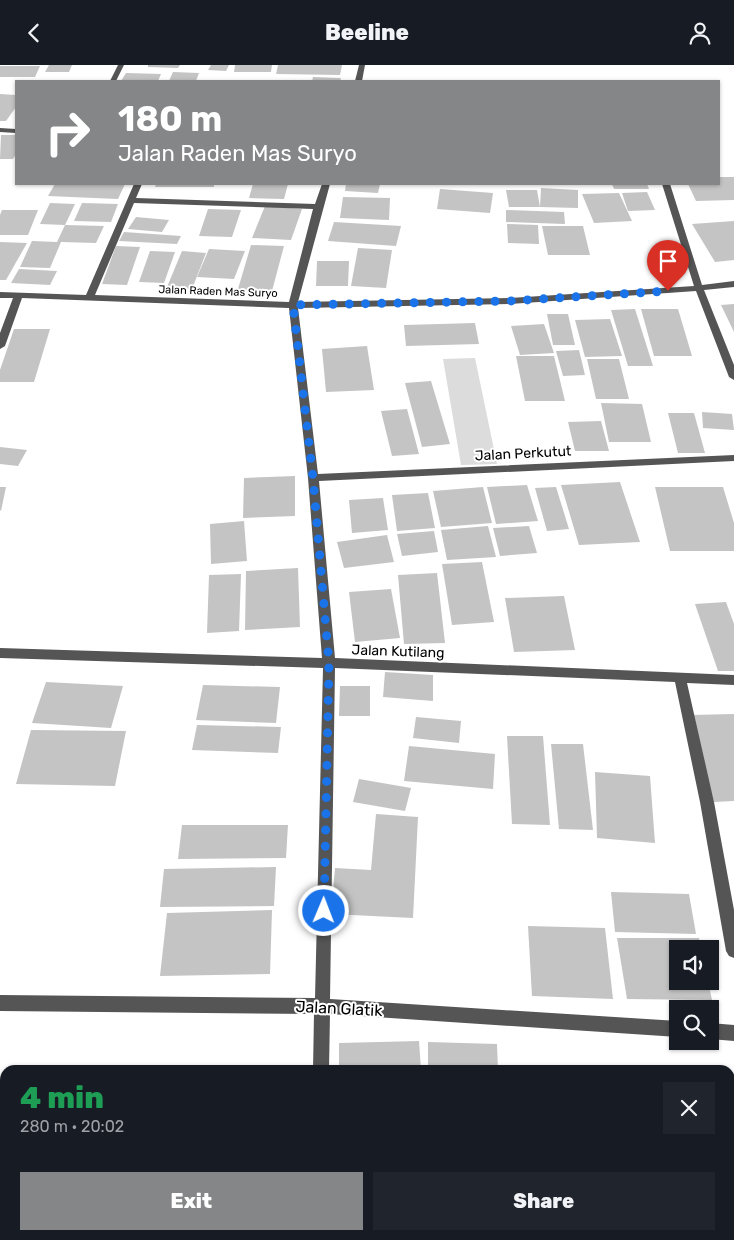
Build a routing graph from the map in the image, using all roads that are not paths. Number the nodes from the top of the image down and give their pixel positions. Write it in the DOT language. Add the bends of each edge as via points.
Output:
graph roads {
  1 [pos="121,65"];
  2 [pos="362,65"];
  3 [pos="114,80"];
  4 [pos="358,80"];
  5 [pos="0,130"];
  6 [pos="15,131"];
  7 [pos="138,185"];
  8 [pos="326,185"];
  9 [pos="666,185"];
  10 [pos="131,200"];
  11 [pos="318,207"];
  12 [pos="734,284"];
  13 [pos="700,288"];
  14 [pos="0,295"];
  15 [pos="18,296"];
  16 [pos="89,298"];
  17 [pos="293,305"];
  18 [pos="0,346"];
  19 [pos="734,377"];
  20 [pos="734,458"];
  21 [pos="313,478"];
  22 [pos="0,653"];
  23 [pos="329,663"];
  24 [pos="680,678"];
  25 [pos="734,680"];
  26 [pos="734,951"];
  27 [pos="0,1003"];
  28 [pos="322,1006"];
  29 [pos="669,1028"];
  30 [pos="719,1032"];
  31 [pos="734,1033"];
  32 [pos="321,1065"];
  1 -- 3 [label="street"];
  2 -- 4 [label="street"];
  5 -- 6 [label="street"];
  7 -- 10 [label="street"];
  8 -- 11 [label="street"];
  9 -- 13 [label="street"];
  10 -- 11 [label="street"];
  10 -- 16 [label="street"];
  11 -- 17 [label="street"];
  12 -- 13 [label="street, Jalan Raden Mas Suryo"];
  13 -- 17 [label="street, Jalan Raden Mas Suryo" via="510,301"];
  13 -- 19 [label="street"];
  14 -- 15 [label="street, Jalan Raden Mas Suryo"];
  15 -- 16 [label="street, Jalan Raden Mas Suryo"];
  15 -- 18 [label="street"];
  16 -- 17 [label="street, Jalan Raden Mas Suryo"];
  17 -- 21 [label="street"];
  20 -- 21 [label="street, Jalan Perkutut"];
  21 -- 23 [label="street"];
  22 -- 23 [label="street, Jalan Kutilang"];
  23 -- 24 [label="street, Jalan Kutilang"];
  23 -- 28 [label="street"];
  24 -- 25 [label="street, Jalan Kutilang"];
  24 -- 26 [label="street"];
  27 -- 28 [label="street, Jalan Glatik"];
  28 -- 29 [label="street, Jalan Glatik"];
  28 -- 32 [label="street"];
  30 -- 31 [label="street"];
}
